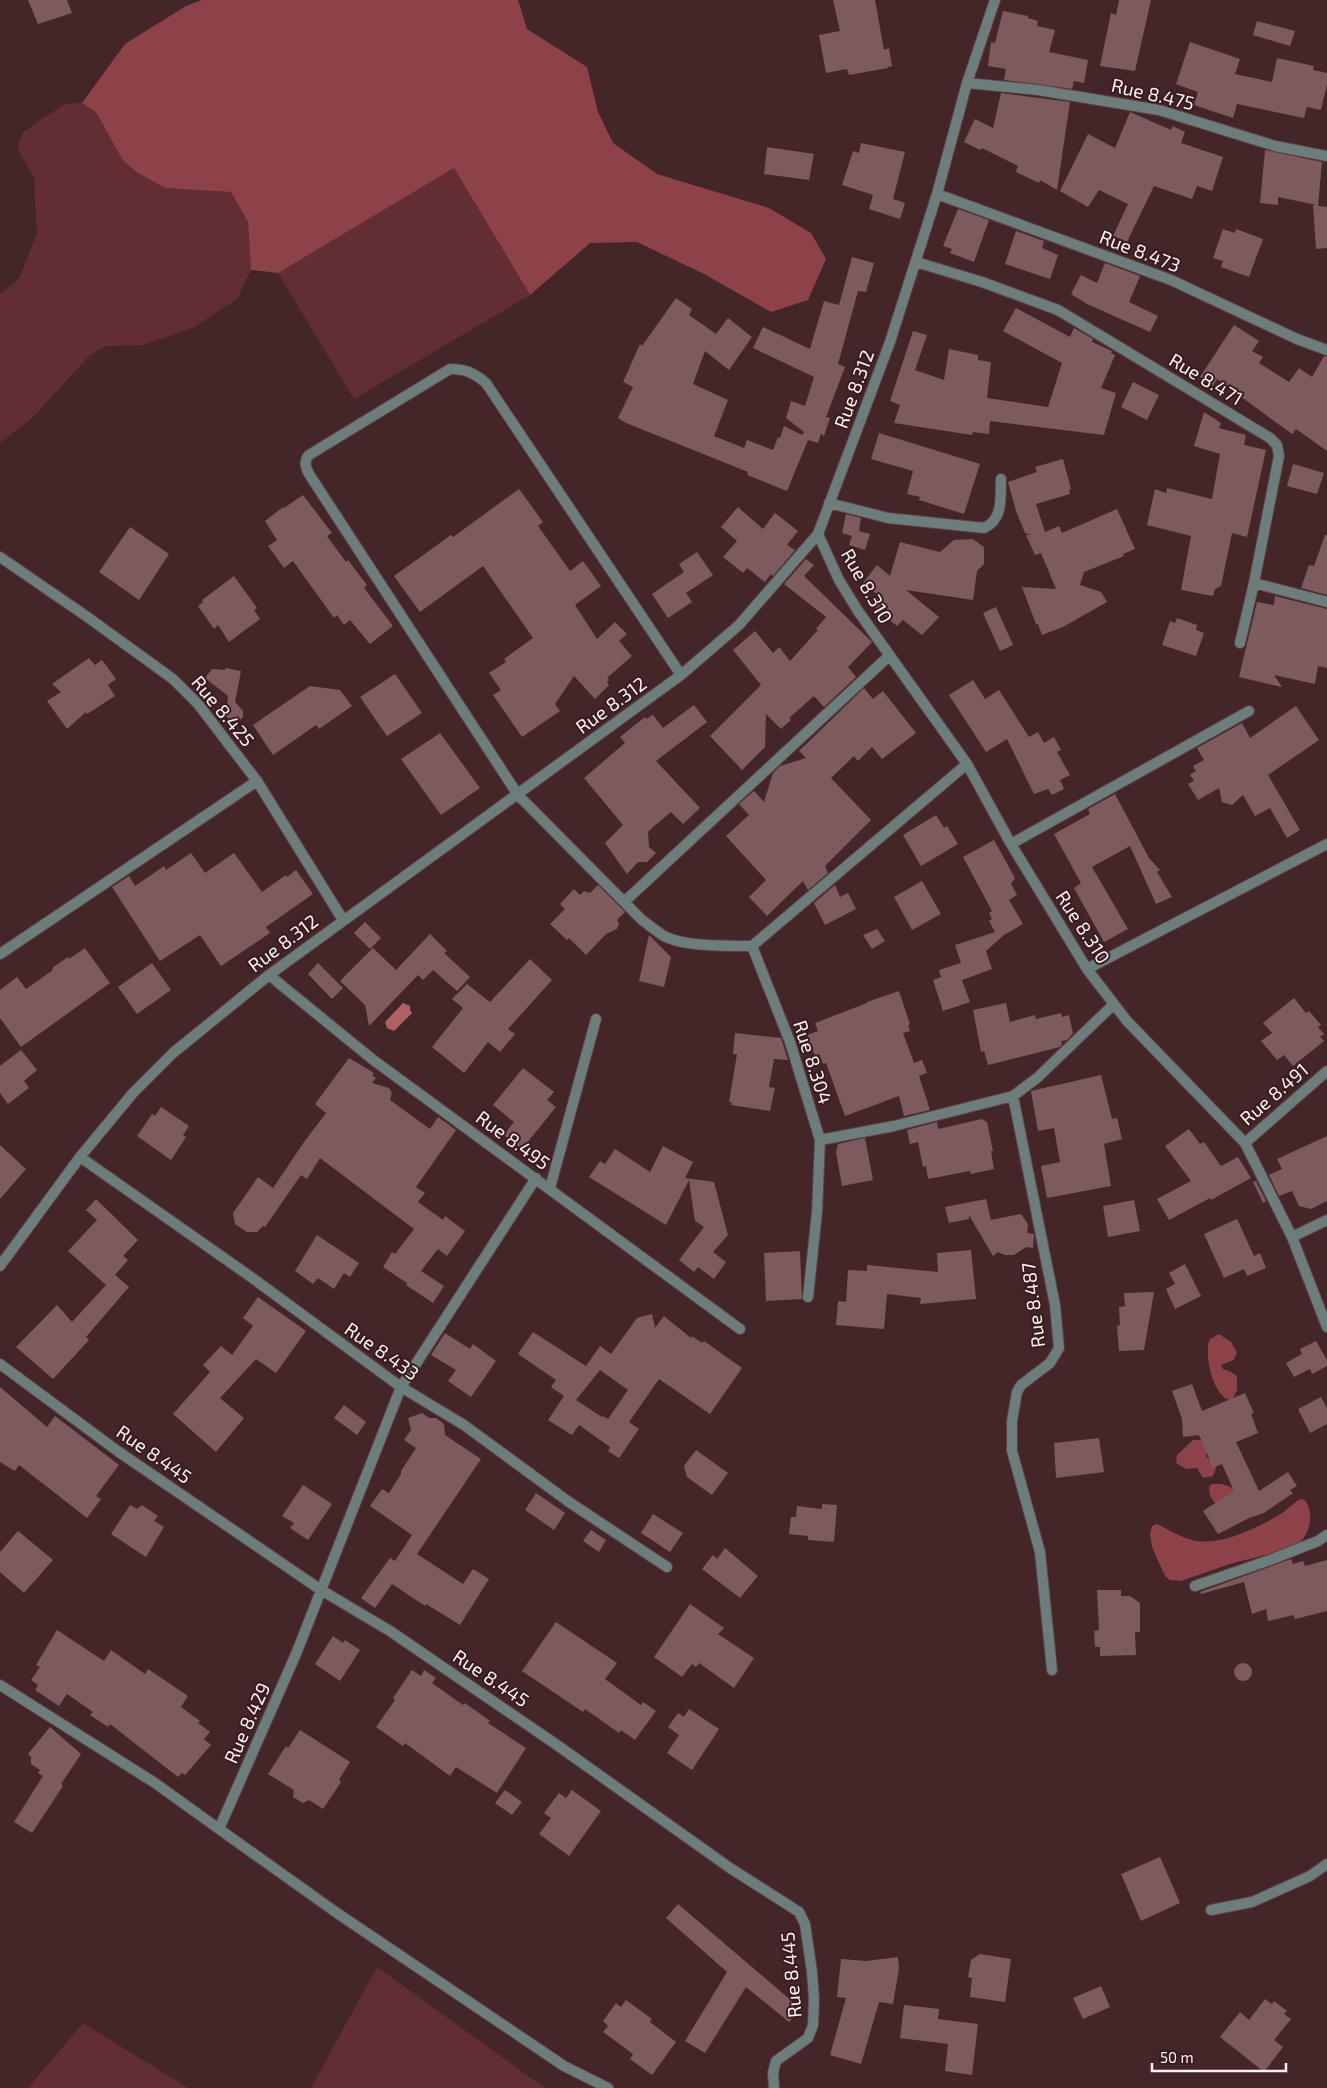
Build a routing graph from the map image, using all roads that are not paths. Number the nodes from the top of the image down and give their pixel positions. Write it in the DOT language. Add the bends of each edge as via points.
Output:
graph roads {
  1 [pos="995,0"];
  2 [pos="967,83"];
  3 [pos="1327,156"];
  4 [pos="937,194"];
  5 [pos="916,262"];
  6 [pos="1327,350"];
  7 [pos="1001,479"];
  8 [pos="829,503"];
  9 [pos="818,534"];
  10 [pos="0,557"];
  11 [pos="1254,583"];
  12 [pos="1327,602"];
  13 [pos="1240,643"];
  14 [pos="889,656"];
  15 [pos="681,675"];
  16 [pos="1249,712"];
  17 [pos="967,764"];
  18 [pos="257,781"];
  19 [pos="518,795"];
  20 [pos="1011,844"];
  21 [pos="1327,844"];
  22 [pos="624,902"];
  23 [pos="343,920"];
  24 [pos="752,946"];
  25 [pos="0,954"];
  26 [pos="1088,969"];
  27 [pos="269,975"];
  28 [pos="1114,1004"];
  29 [pos="596,1019"];
  30 [pos="1327,1071"];
  31 [pos="1014,1096"];
  32 [pos="820,1140"];
  33 [pos="1245,1143"];
  34 [pos="80,1156"];
  35 [pos="536,1178"];
  36 [pos="550,1188"];
  37 [pos="1327,1220"];
  38 [pos="1292,1237"];
  39 [pos="0,1266"];
  40 [pos="808,1297"];
  41 [pos="1327,1327"];
  42 [pos="740,1329"];
  43 [pos="0,1364"];
  44 [pos="401,1387"];
  45 [pos="1327,1535"];
  46 [pos="667,1567"];
  47 [pos="1195,1586"];
  48 [pos="322,1590"];
  49 [pos="1052,1670"];
  50 [pos="0,1685"];
  51 [pos="219,1829"];
  52 [pos="1327,1864"];
  53 [pos="1211,1910"];
  54 [pos="608,2088"];
  55 [pos="774,2088"];
  1 -- 2 [label="street, Rue 8.312"];
  2 -- 3 [label="street, Rue 8.475" via="1038,90 1151,108 1275,146"];
  2 -- 4 [label="street, Rue 8.312"];
  4 -- 5 [label="street, Rue 8.312"];
  4 -- 6 [label="street, Rue 8.473" via="1171,280"];
  5 -- 8 [label="street, Rue 8.312" via="890,342"];
  5 -- 11 [label="street, Rue 8.471" via="1058,310 1270,438 1277,445 1279,456"];
  7 -- 8 [label="street" via="999,514 984,528 888,518"];
  8 -- 9 [label="street, Rue 8.312"];
  9 -- 14 [label="street, Rue 8.310" via="839,580"];
  9 -- 15 [label="street, Rue 8.312" via="739,625"];
  10 -- 18 [label="street, Rue 8.425" via="173,679 198,704"];
  11 -- 12 [label="street"];
  11 -- 13 [label="street, Rue 8.471"];
  14 -- 17 [label="street, Rue 8.310"];
  14 -- 22 [label="street"];
  15 -- 19 [label="street, Rue 8.312"];
  15 -- 19 [label="street" via="486,383 474,373 450,369 310,455 305,468"];
  16 -- 20 [label="street"];
  17 -- 20 [label="street, Rue 8.310"];
  17 -- 24 [label="street"];
  18 -- 23 [label="street, Rue 8.425"];
  18 -- 25 [label="street"];
  19 -- 22 [label="street"];
  19 -- 23 [label="street, Rue 8.312"];
  20 -- 26 [label="street, Rue 8.310"];
  21 -- 26 [label="street"];
  22 -- 24 [label="street" via="665,936 700,944"];
  23 -- 27 [label="street, Rue 8.312"];
  24 -- 32 [label="street, Rue 8.304" via="790,1042"];
  26 -- 28 [label="street, Rue 8.310"];
  27 -- 34 [label="street, Rue 8.312" via="173,1052"];
  27 -- 35 [label="street, Rue 8.495" via="372,1059"];
  28 -- 31 [label="street"];
  28 -- 33 [label="street, Rue 8.310"];
  29 -- 36 [label="street"];
  30 -- 33 [label="street, Rue 8.491"];
  31 -- 32 [label="street" via="894,1126"];
  31 -- 49 [label="street, Rue 8.487" via="1055,1305 1059,1348 1050,1363 1021,1385 1012,1421 1012,1451 1040,1552"];
  32 -- 40 [label="street, Rue 8.304"];
  33 -- 38 [label="street, Rue 8.310"];
  34 -- 39 [label="street, Rue 8.312"];
  34 -- 44 [label="street, Rue 8.433"];
  35 -- 36 [label="street, Rue 8.495"];
  35 -- 44 [label="street, Rue 8.429"];
  36 -- 42 [label="street, Rue 8.495"];
  37 -- 38 [label="street"];
  38 -- 41 [label="street, Rue 8.310"];
  43 -- 48 [label="street, Rue 8.445" via="119,1452"];
  44 -- 46 [label="street, Rue 8.433" via="464,1425 569,1502"];
  44 -- 48 [label="street, Rue 8.429"];
  45 -- 47 [label="street" via="1270,1560"];
  48 -- 51 [label="street, Rue 8.429"];
  48 -- 55 [label="street, Rue 8.445" via="406,1642 730,1868 799,1912 805,1924 812,1972 813,2025 808,2038 776,2061"];
  50 -- 51 [label="street" via="155,1783"];
  51 -- 54 [label="street" via="564,2066"];
  52 -- 53 [label="street" via="1310,1876 1252,1902"];
}
